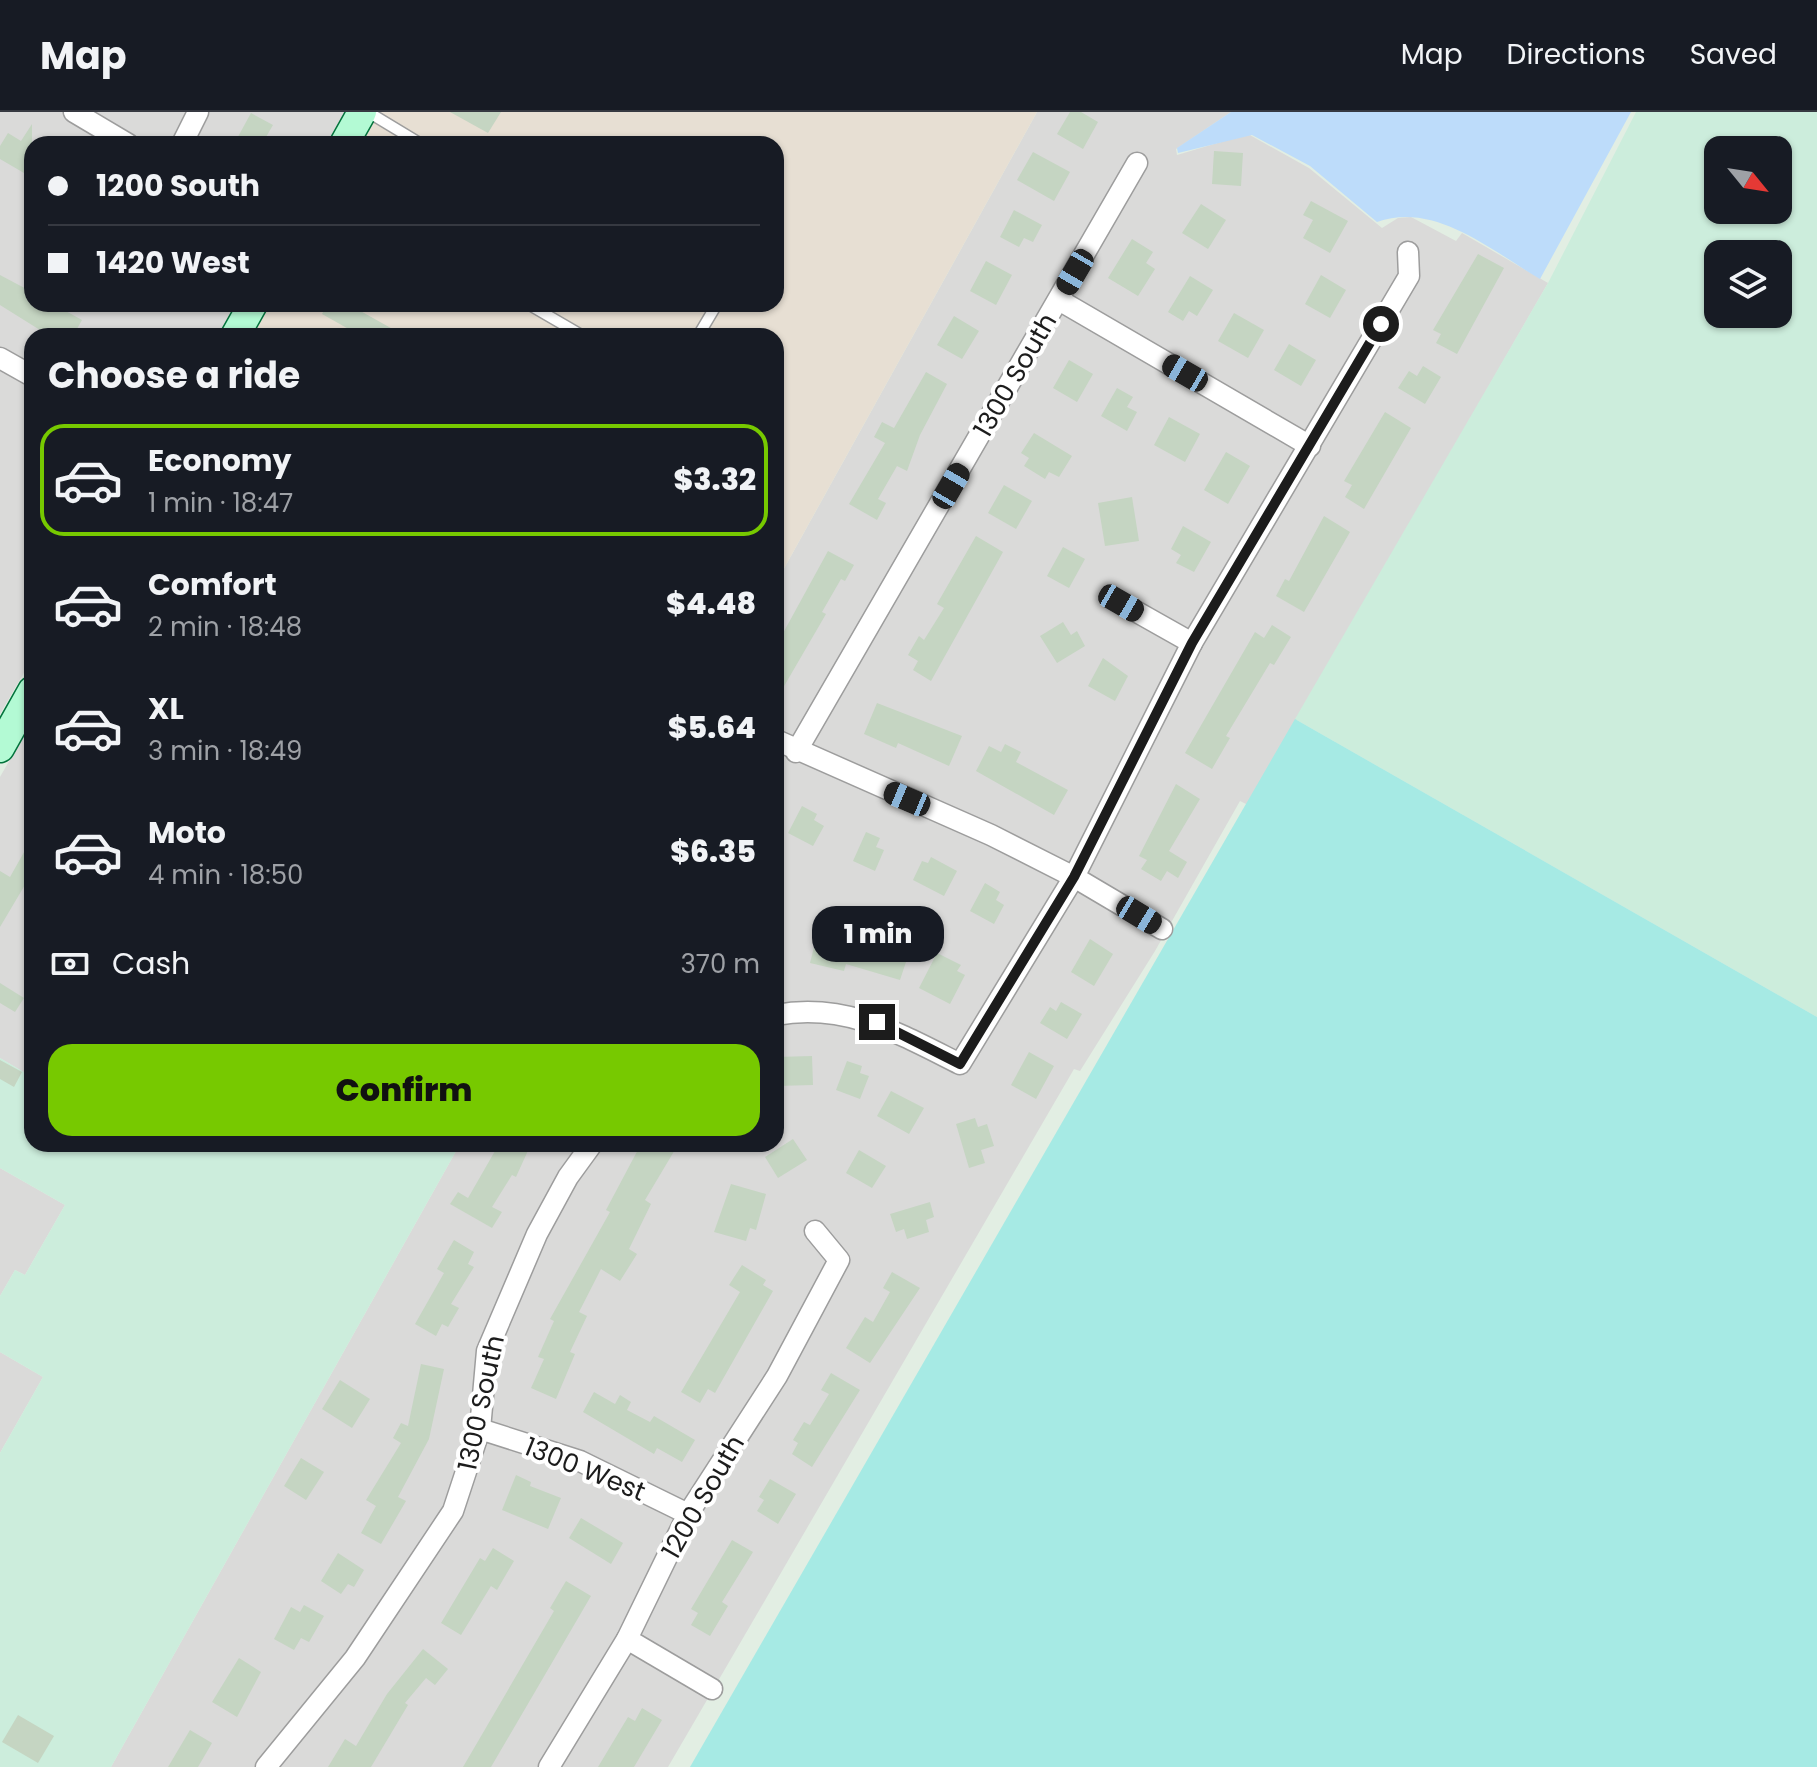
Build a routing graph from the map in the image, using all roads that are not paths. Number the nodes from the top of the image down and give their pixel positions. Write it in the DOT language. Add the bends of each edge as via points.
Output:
graph roads {
  1 [pos="74,112"];
  2 [pos="198,112"];
  3 [pos="365,112"];
  4 [pos="114,136"];
  5 [pos="186,136"];
  6 [pos="349,136"];
  7 [pos="407,136"];
  8 [pos="1137,163"];
  9 [pos="1408,252"];
  10 [pos="1059,300"];
  11 [pos="542,312"];
  12 [pos="569,328"];
  13 [pos="0,358"];
  14 [pos="24,372"];
  15 [pos="1310,446"];
  16 [pos="1121,603"];
  17 [pos="1192,643"];
  18 [pos="24,705"];
  19 [pos="784,745"];
  20 [pos="0,747"];
  21 [pos="796,752"];
  22 [pos="1074,877"];
  23 [pos="1162,929"];
  24 [pos="784,1014"];
  25 [pos="586,1152"];
  26 [pos="815,1231"];
  27 [pos="480,1429"];
  28 [pos="688,1514"];
  29 [pos="627,1639"];
  30 [pos="712,1689"];
  31 [pos="266,1767"];
  32 [pos="549,1767"];
  1 -- 4 [label="street"];
  2 -- 5 [label="street"];
  3 -- 6 [label="street"];
  3 -- 7 [label="lane"];
  8 -- 10 [label="street, 1300 South"];
  9 -- 15 [label="street" via="1409,276"];
  10 -- 15 [label="street"];
  10 -- 21 [label="street, 1300 South"];
  11 -- 12 [label="lane"];
  13 -- 14 [label="street"];
  15 -- 17 [label="street"];
  16 -- 17 [label="street"];
  17 -- 22 [label="street"];
  18 -- 20 [label="street"];
  19 -- 21 [label="street"];
  21 -- 22 [label="street" via="991,835"];
  22 -- 23 [label="street"];
  22 -- 24 [label="street" via="960,1064 877,1022"];
  25 -- 27 [label="street, 1300 South" via="537,1234 487,1351"];
  26 -- 28 [label="street, 1200 South" via="839,1260 777,1376"];
  27 -- 28 [label="street, 1300 West" via="580,1461"];
  27 -- 31 [label="street, 1300 South" via="453,1511 355,1658"];
  28 -- 29 [label="street, 1200 South"];
  29 -- 30 [label="street"];
  29 -- 32 [label="street, 1200 South"];
}
